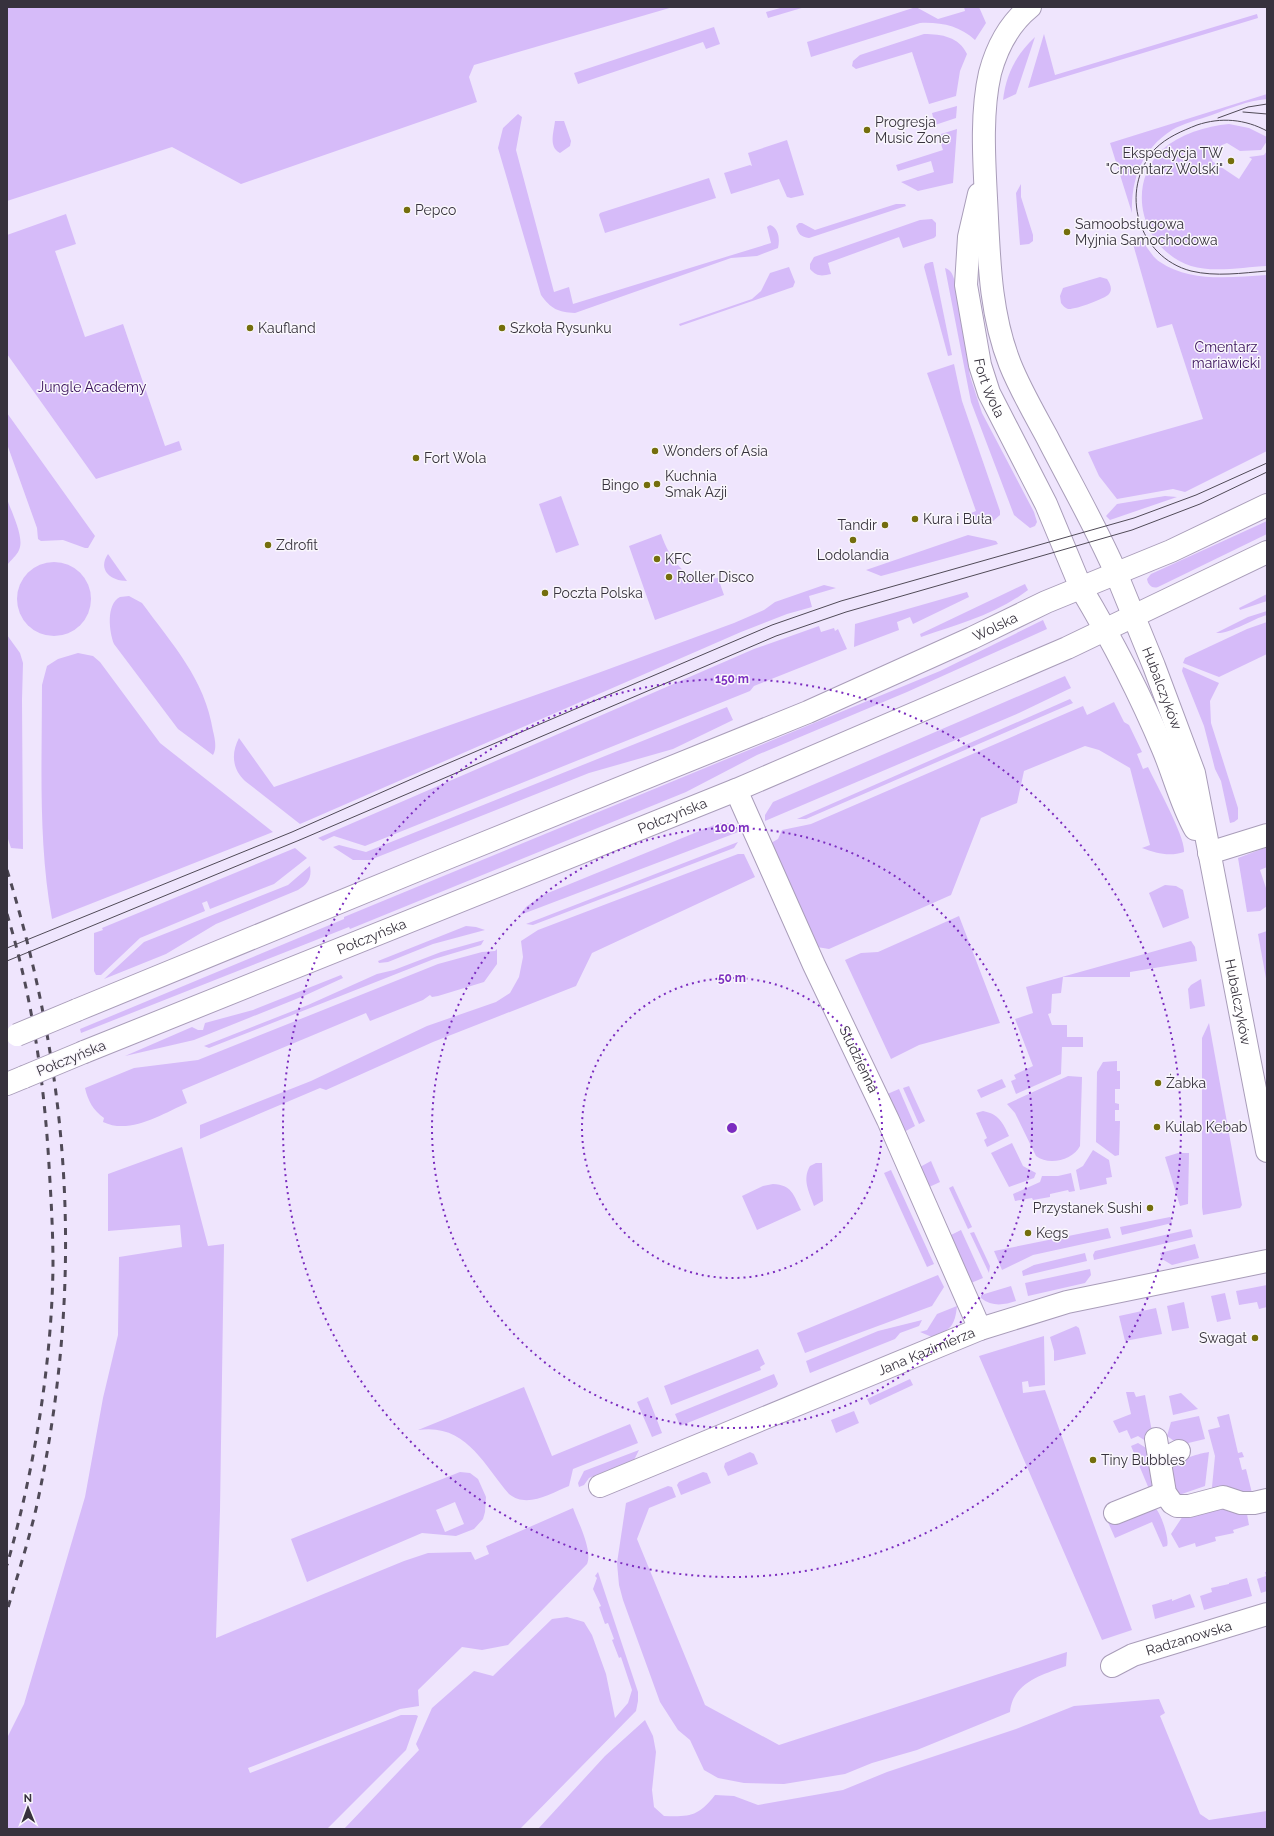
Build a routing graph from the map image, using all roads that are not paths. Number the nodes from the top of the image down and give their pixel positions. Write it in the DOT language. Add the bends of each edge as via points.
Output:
graph roads {
  1 [pos="1030,7"];
  2 [pos="985,172"];
  3 [pos="1267,505"];
  4 [pos="1267,552"];
  5 [pos="1116,573"];
  6 [pos="1081,588"];
  7 [pos="1134,616"];
  8 [pos="1106,630"];
  9 [pos="736,790"];
  10 [pos="1267,835"];
  11 [pos="1209,853"];
  12 [pos="12,1037"];
  13 [pos="15,1080"];
  14 [pos="1267,1151"];
  15 [pos="1267,1261"];
  16 [pos="980,1329"];
  17 [pos="1156,1439"];
  18 [pos="1179,1451"];
  19 [pos="1160,1461"];
  20 [pos="600,1486"];
  21 [pos="1165,1493"];
  22 [pos="1267,1500"];
  23 [pos="1115,1513"];
  24 [pos="1267,1614"];
  25 [pos="1112,1666"];
  1 -- 2 [label="street, Fort Wola" via="1018,16 1005,34 993,63 987,91"];
  2 -- 5 [label="street, Fort Wola" via="991,280 1003,343 1024,394"];
  2 -- 6 [label="street, Fort Wola" via="971,226 966,267 967,295 977,354 989,393 1042,496"];
  3 -- 5 [label="street, Wolska" via="1171,551"];
  4 -- 7 [label="street"];
  5 -- 6 [label="street, Wolska"];
  5 -- 7 [label="street, Hubalczyków"];
  6 -- 8 [label="street, Hubalczyków"];
  6 -- 12 [label="street, Wolska, bridge" via="808,712"];
  7 -- 8 [label="street"];
  7 -- 11 [label="street, Hubalczyków" via="1194,773"];
  8 -- 9 [label="street"];
  8 -- 11 [label="street, Hubalczyków" via="1163,749 1192,824"];
  9 -- 13 [label="street, Połczyńska, bridge"];
  9 -- 16 [label="street, Studzienna" via="814,965 883,1107"];
  10 -- 11 [label="street"];
  11 -- 14 [label="street, Hubalczyków"];
  15 -- 16 [label="street, Jana Kazimierza" via="1067,1302"];
  16 -- 20 [label="street, Jana Kazimierza"];
  17 -- 19 [label="street"];
  18 -- 19 [label="street"];
  19 -- 21 [label="street"];
  21 -- 22 [label="street" via="1172,1503 1183,1506 1222,1497 1241,1503"];
  21 -- 23 [label="street"];
  24 -- 25 [label="street, Radzanowska" via="1133,1655"];
}
